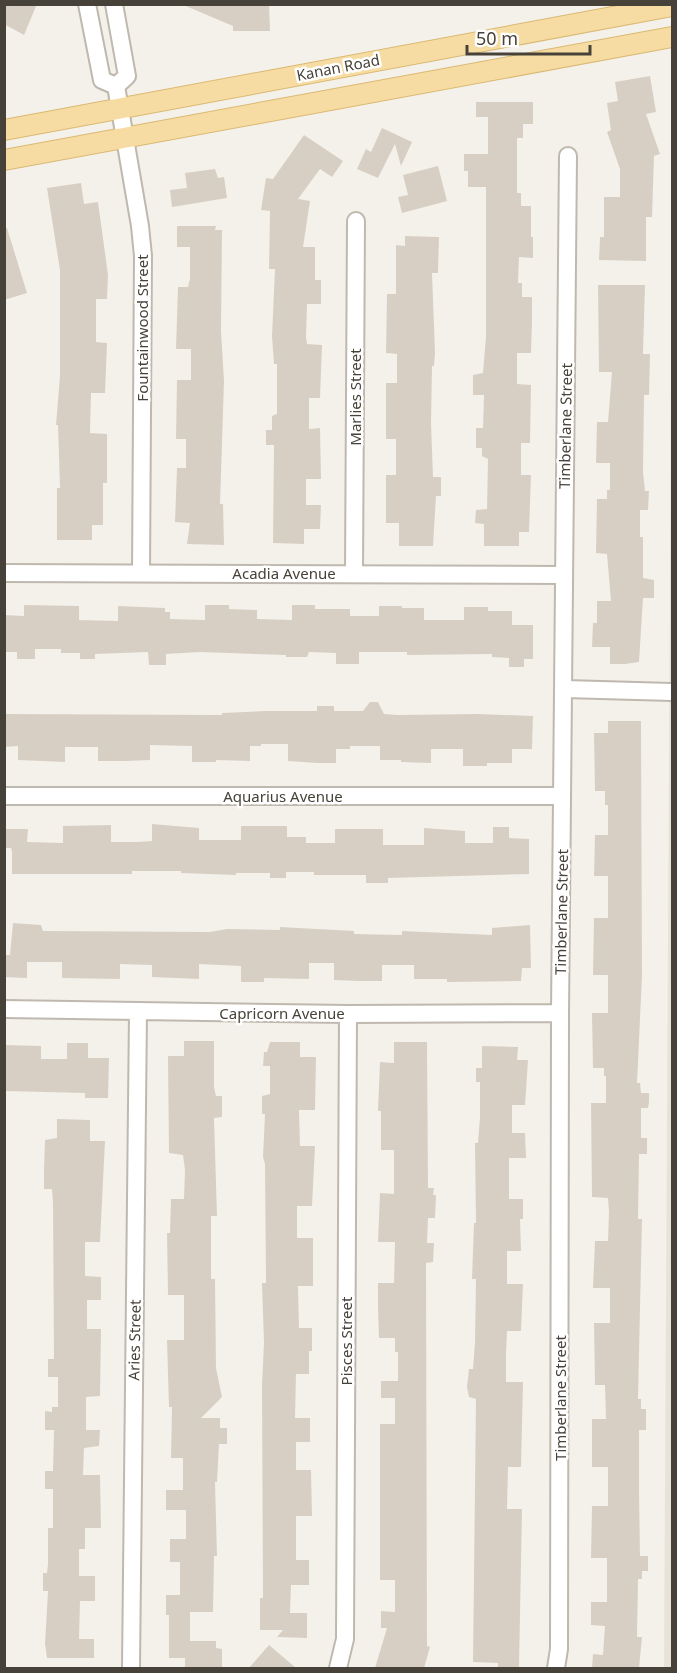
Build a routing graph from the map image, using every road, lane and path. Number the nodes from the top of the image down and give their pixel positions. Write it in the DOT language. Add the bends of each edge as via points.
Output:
graph roads {
  1 [pos="87,4"];
  2 [pos="114,4"];
  3 [pos="672,6"];
  4 [pos="672,37"];
  5 [pos="116,86"];
  6 [pos="120,108"];
  7 [pos="4,130"];
  8 [pos="125,137"];
  9 [pos="568,156"];
  10 [pos="4,160"];
  11 [pos="356,221"];
  12 [pos="4,573"];
  13 [pos="141,573"];
  14 [pos="354,573"];
  15 [pos="564,574"];
  16 [pos="565,689"];
  17 [pos="672,692"];
  18 [pos="4,796"];
  19 [pos="562,796"];
  20 [pos="4,1009"];
  21 [pos="138,1012"];
  22 [pos="560,1013"];
  23 [pos="348,1014"];
  24 [pos="131,1668"];
  25 [pos="338,1668"];
  26 [pos="556,1668"];
  1 -- 5 [label="street, Fountainwood Street" via="102,80"];
  2 -- 5 [label="street, Fountainwood Street" via="127,76"];
  3 -- 6 [label="main road, Kanan Road"];
  4 -- 8 [label="main road, Kanan Road"];
  5 -- 6 [label="street, Fountainwood Street"];
  6 -- 7 [label="main road, Kanan Road"];
  6 -- 8 [label="street, Fountainwood Street"];
  8 -- 10 [label="main road, Kanan Road"];
  8 -- 13 [label="street, Fountainwood Street" via="143,256"];
  9 -- 15 [label="street, Timberlane Street"];
  11 -- 14 [label="street, Marlies Street"];
  12 -- 13 [label="street, Acadia Avenue"];
  13 -- 14 [label="street, Acadia Avenue"];
  14 -- 15 [label="street, Acadia Avenue"];
  15 -- 16 [label="street, Timberlane Street"];
  16 -- 17 [label="street"];
  16 -- 19 [label="street, Timberlane Street"];
  18 -- 19 [label="street, Aquarius Avenue"];
  19 -- 22 [label="street, Timberlane Street"];
  20 -- 21 [label="street, Capricorn Avenue"];
  21 -- 23 [label="street, Capricorn Avenue"];
  21 -- 24 [label="street, Aries Street"];
  22 -- 23 [label="street, Capricorn Avenue"];
  22 -- 26 [label="street, Timberlane Street" via="561,1437"];
  23 -- 25 [label="street, Pisces Street" via="345,1639"];
}
